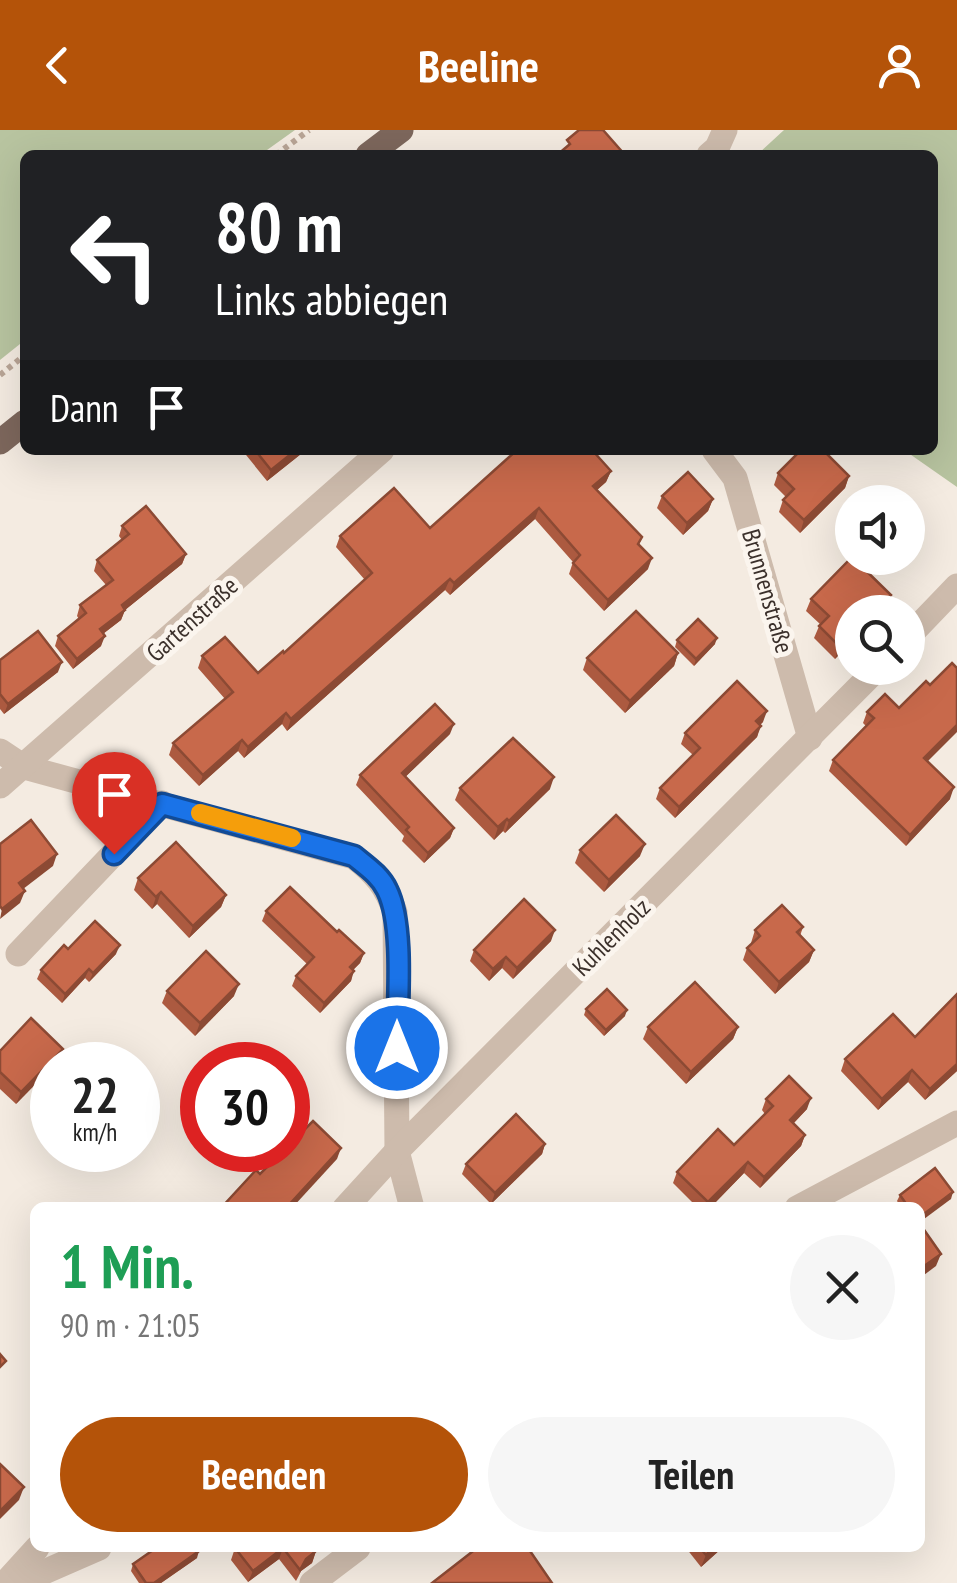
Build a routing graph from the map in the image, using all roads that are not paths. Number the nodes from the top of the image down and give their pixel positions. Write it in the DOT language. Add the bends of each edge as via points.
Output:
graph roads {
  1 [pos="401,130"];
  2 [pos="375,150"];
  3 [pos="20,426"];
  4 [pos="0,442"];
  5 [pos="376,455"];
  6 [pos="718,455"];
  7 [pos="957,586"];
  8 [pos="925,619"];
  9 [pos="861,685"];
  10 [pos="810,738"];
  11 [pos="0,751"];
  12 [pos="24,766"];
  13 [pos="0,786"];
  14 [pos="162,804"];
  15 [pos="18,954"];
  16 [pos="957,1123"];
  17 [pos="397,1151"];
  18 [pos="350,1202"];
  19 [pos="410,1202"];
  20 [pos="808,1202"];
  21 [pos="33,1552"];
  22 [pos="90,1552"];
  23 [pos="353,1552"];
  24 [pos="4,1583"];
  25 [pos="19,1583"];
  26 [pos="312,1583"];
  1 -- 2 [label="main road"];
  3 -- 4 [label="main road"];
  5 -- 12 [label="street, Gartenstraße"];
  6 -- 10 [label="street, Brunnenstraße" via="735,478"];
  7 -- 8 [label="street"];
  9 -- 10 [label="street, Kuhlenholz"];
  10 -- 17 [label="street, Kuhlenholz"];
  11 -- 12 [label="street"];
  12 -- 13 [label="street, Gartenstraße"];
  12 -- 14 [label="street"];
  14 -- 15 [label="street"];
  14 -- 17 [label="street" via="354,856 386,888 397,945"];
  16 -- 20 [label="street"];
  17 -- 18 [label="street, Kuhlenholz"];
  17 -- 19 [label="street"];
  21 -- 24 [label="street"];
  22 -- 25 [label="street"];
  23 -- 26 [label="street"];
}
